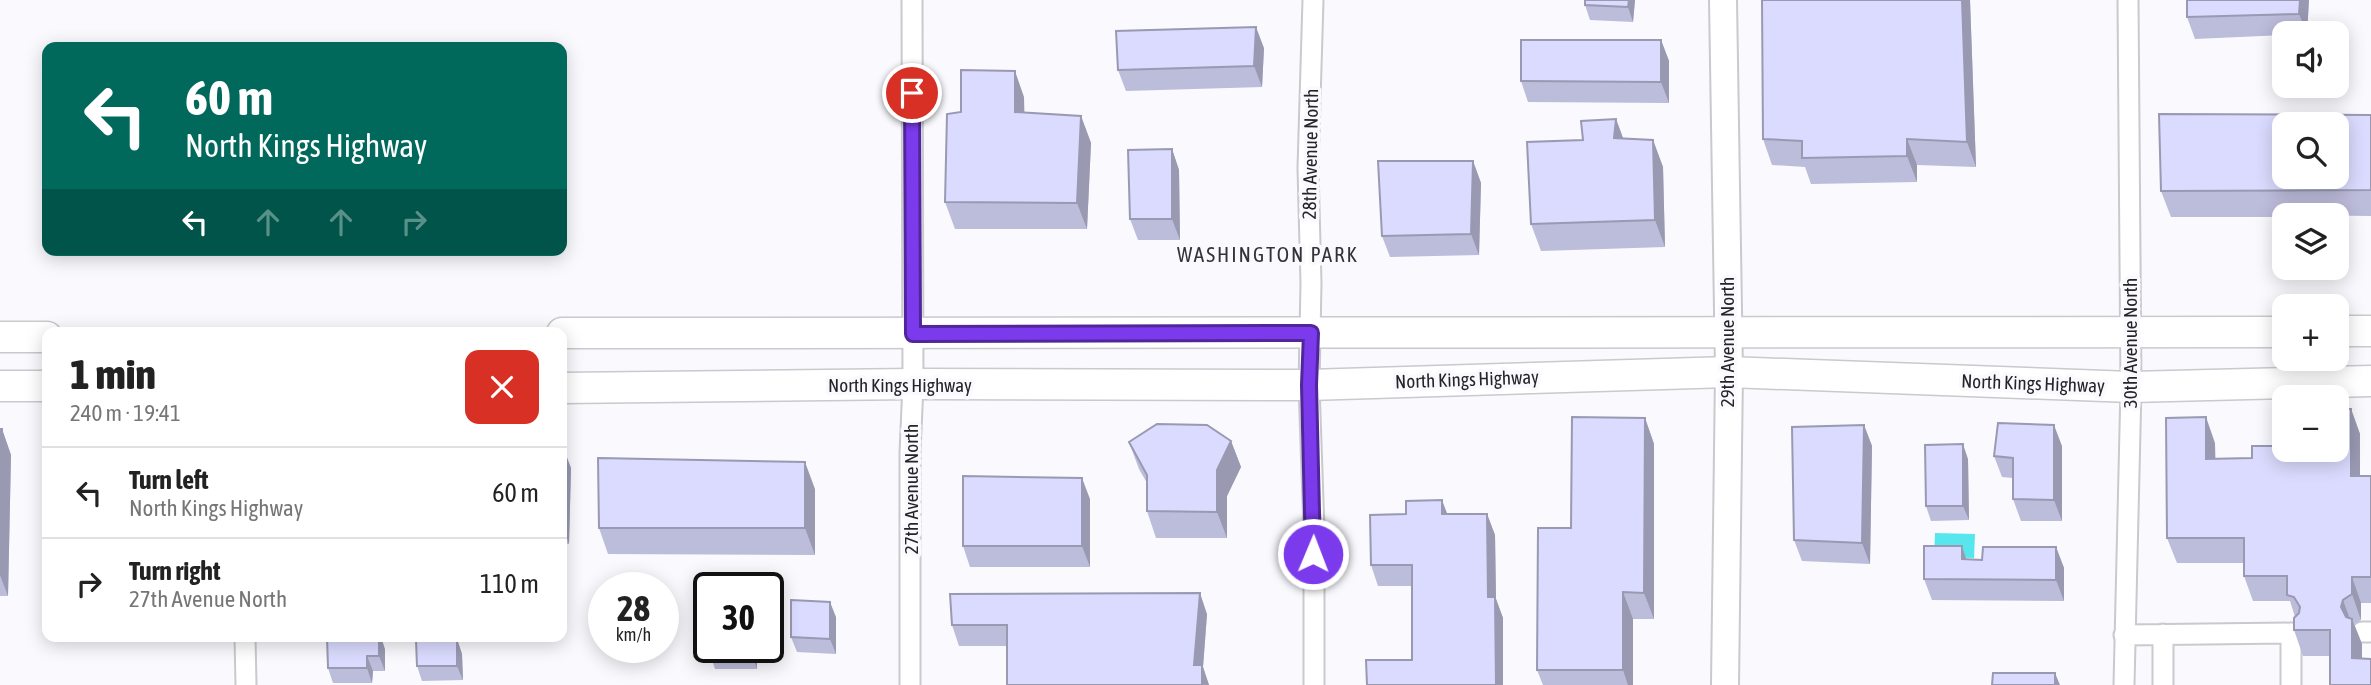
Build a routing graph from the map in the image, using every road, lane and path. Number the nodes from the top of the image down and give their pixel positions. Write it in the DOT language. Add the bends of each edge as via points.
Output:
graph roads {
  1 [pos="912,0"];
  2 [pos="1313,0"];
  3 [pos="1723,0"];
  4 [pos="2128,0"];
  5 [pos="2349,331"];
  6 [pos="2371,331"];
  7 [pos="2131,332"];
  8 [pos="2272,332"];
  9 [pos="567,333"];
  10 [pos="1311,333"];
  11 [pos="1728,333"];
  12 [pos="913,334"];
  13 [pos="0,337"];
  14 [pos="42,337"];
  15 [pos="1729,372"];
  16 [pos="2371,381"];
  17 [pos="913,384"];
  18 [pos="1309,385"];
  19 [pos="0,386"];
  20 [pos="42,386"];
  21 [pos="2131,387"];
  22 [pos="567,388"];
  23 [pos="2163,634"];
  24 [pos="2124,635"];
  25 [pos="246,642"];
  26 [pos="246,685"];
  27 [pos="910,685"];
  28 [pos="1314,685"];
  29 [pos="1725,685"];
  30 [pos="2124,685"];
  31 [pos="2163,685"];
  32 [pos="2291,685"];
  1 -- 12 [label="street, 27th Avenue North"];
  2 -- 10 [label="street, 28th Avenue North" via="1307,168"];
  3 -- 11 [label="main road, 29th Avenue North"];
  4 -- 7 [label="street, 30th Avenue North"];
  5 -- 6 [label="main road"];
  7 -- 8 [label="main road"];
  7 -- 11 [label="main road"];
  7 -- 21 [label="street, 30th Avenue North"];
  9 -- 12 [label="main road"];
  10 -- 11 [label="main road"];
  10 -- 12 [label="main road"];
  10 -- 18 [label="street, 28th Avenue North"];
  11 -- 15 [label="main road, 29th Avenue North"];
  12 -- 17 [label="street, 27th Avenue North"];
  13 -- 14 [label="main road"];
  15 -- 18 [label="main road, North Kings Highway"];
  15 -- 21 [label="main road, North Kings Highway"];
  15 -- 29 [label="main road, 29th Avenue North"];
  16 -- 21 [label="main road, North Kings Highway"];
  17 -- 18 [label="main road, North Kings Highway"];
  17 -- 22 [label="main road, North Kings Highway"];
  17 -- 27 [label="street, 27th Avenue North"];
  18 -- 28 [label="street, 28th Avenue North"];
  19 -- 20 [label="main road"];
  21 -- 24 [label="street, 30th Avenue North"];
  23 -- 24 [label="street"];
  23 -- 31 [label="street"];
  23 -- 32 [label="street" via="2294,633"];
  24 -- 30 [label="street, 30th Avenue North"];
  25 -- 26 [label="street"];
}
